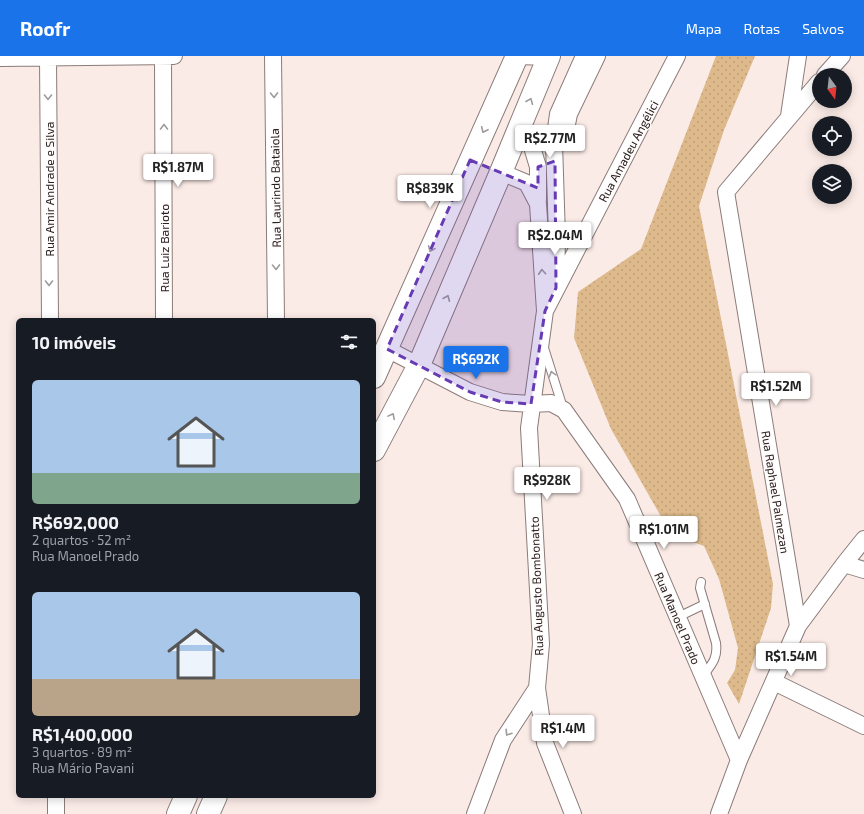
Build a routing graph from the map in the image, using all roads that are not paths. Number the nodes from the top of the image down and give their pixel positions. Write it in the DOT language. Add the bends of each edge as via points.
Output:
graph roads {
  1 [pos="163,56"];
  2 [pos="174,56"];
  3 [pos="273,56"];
  4 [pos="518,56"];
  5 [pos="548,56"];
  6 [pos="584,56"];
  7 [pos="597,56"];
  8 [pos="678,56"];
  9 [pos="798,56"];
  10 [pos="842,56"];
  11 [pos="0,58"];
  12 [pos="48,58"];
  13 [pos="831,68"];
  14 [pos="812,90"];
  15 [pos="789,116"];
  16 [pos="522,122"];
  17 [pos="470,160"];
  18 [pos="557,162"];
  19 [pos="538,167"];
  20 [pos="501,172"];
  21 [pos="538,204"];
  22 [pos="556,288"];
  23 [pos="545,311"];
  24 [pos="50,318"];
  25 [pos="164,318"];
  26 [pos="276,318"];
  27 [pos="541,338"];
  28 [pos="387,349"];
  29 [pos="419,365"];
  30 [pos="376,373"];
  31 [pos="531,404"];
  32 [pos="564,410"];
  33 [pos="376,446"];
  34 [pos="864,539"];
  35 [pos="844,564"];
  36 [pos="864,570"];
  37 [pos="701,582"];
  38 [pos="704,604"];
  39 [pos="678,617"];
  40 [pos="798,626"];
  41 [pos="703,676"];
  42 [pos="774,682"];
  43 [pos="537,688"];
  44 [pos="864,726"];
  45 [pos="739,760"];
  46 [pos="56,798"];
  47 [pos="174,798"];
  48 [pos="185,798"];
  49 [pos="215,798"];
  50 [pos="56,814"];
  51 [pos="177,814"];
  52 [pos="208,814"];
  53 [pos="475,814"];
  54 [pos="573,814"];
  55 [pos="718,814"];
  1 -- 2 [label="street"];
  1 -- 12 [label="street"];
  25 -- 1 [label="street, Rua Luiz Barioto, one-way"];
  3 -- 26 [label="street, Rua Laurindo Bataiola, one-way"];
  4 -- 5 [label="street"];
  4 -- 17 [label="street, one-way"];
  16 -- 5 [label="street, one-way"];
  6 -- 18 [label="street" via="558,114 554,143"];
  7 -- 18 [label="street" via="569,114"];
  8 -- 22 [label="street, Rua Amadeu Angélici"];
  9 -- 15 [label="street"];
  10 -- 13 [label="street"];
  11 -- 12 [label="street"];
  12 -- 24 [label="street, Rua Amir Andrade e Silva, one-way"];
  14 -- 15 [label="street"];
  15 -- 40 [label="street, Rua Raphael Palmezan" via="726,192"];
  16 -- 19 [label="street"];
  16 -- 20 [label="street"];
  17 -- 20 [label="street"];
  17 -- 28 [label="street, one-way"];
  18 -- 19 [label="street"];
  18 -- 22 [label="street"];
  19 -- 21 [label="street"];
  20 -- 21 [label="street, Rua Augusto Bombonatto" via="528,184"];
  29 -- 20 [label="street, one-way"];
  23 -- 21 [label="street, Rua Augusto Bombonatto, one-way"];
  22 -- 23 [label="street, Rua Amadeu Angélici"];
  23 -- 27 [label="street, Rua Augusto Bombonatto"];
  27 -- 31 [label="street, Rua Augusto Bombonatto"];
  32 -- 27 [label="lane, one-way"];
  28 -- 29 [label="street"];
  28 -- 30 [label="street"];
  29 -- 31 [label="street" via="470,392 502,402"];
  33 -- 29 [label="street, one-way"];
  31 -- 32 [label="street" via="551,403"];
  31 -- 43 [label="street, Rua Augusto Bombonatto" via="529,428 541,644"];
  32 -- 39 [label="street, Rua Manoel Prado" via="627,499"];
  34 -- 35 [label="street"];
  35 -- 36 [label="street"];
  35 -- 40 [label="street"];
  37 -- 38 [label="lane"];
  38 -- 39 [label="lane"];
  38 -- 41 [label="lane" via="717,652"];
  39 -- 41 [label="street, Rua Manoel Prado"];
  40 -- 42 [label="street"];
  41 -- 45 [label="street, Rua Manoel Prado"];
  42 -- 44 [label="street"];
  42 -- 45 [label="street"];
  43 -- 53 [label="street, Rua Augusto Bombonatto, one-way" via="503,740"];
  43 -- 54 [label="street" via="546,743"];
  45 -- 55 [label="street"];
  46 -- 50 [label="street"];
  47 -- 51 [label="street"];
  48 -- 51 [label="street"];
  49 -- 52 [label="street"];
}
